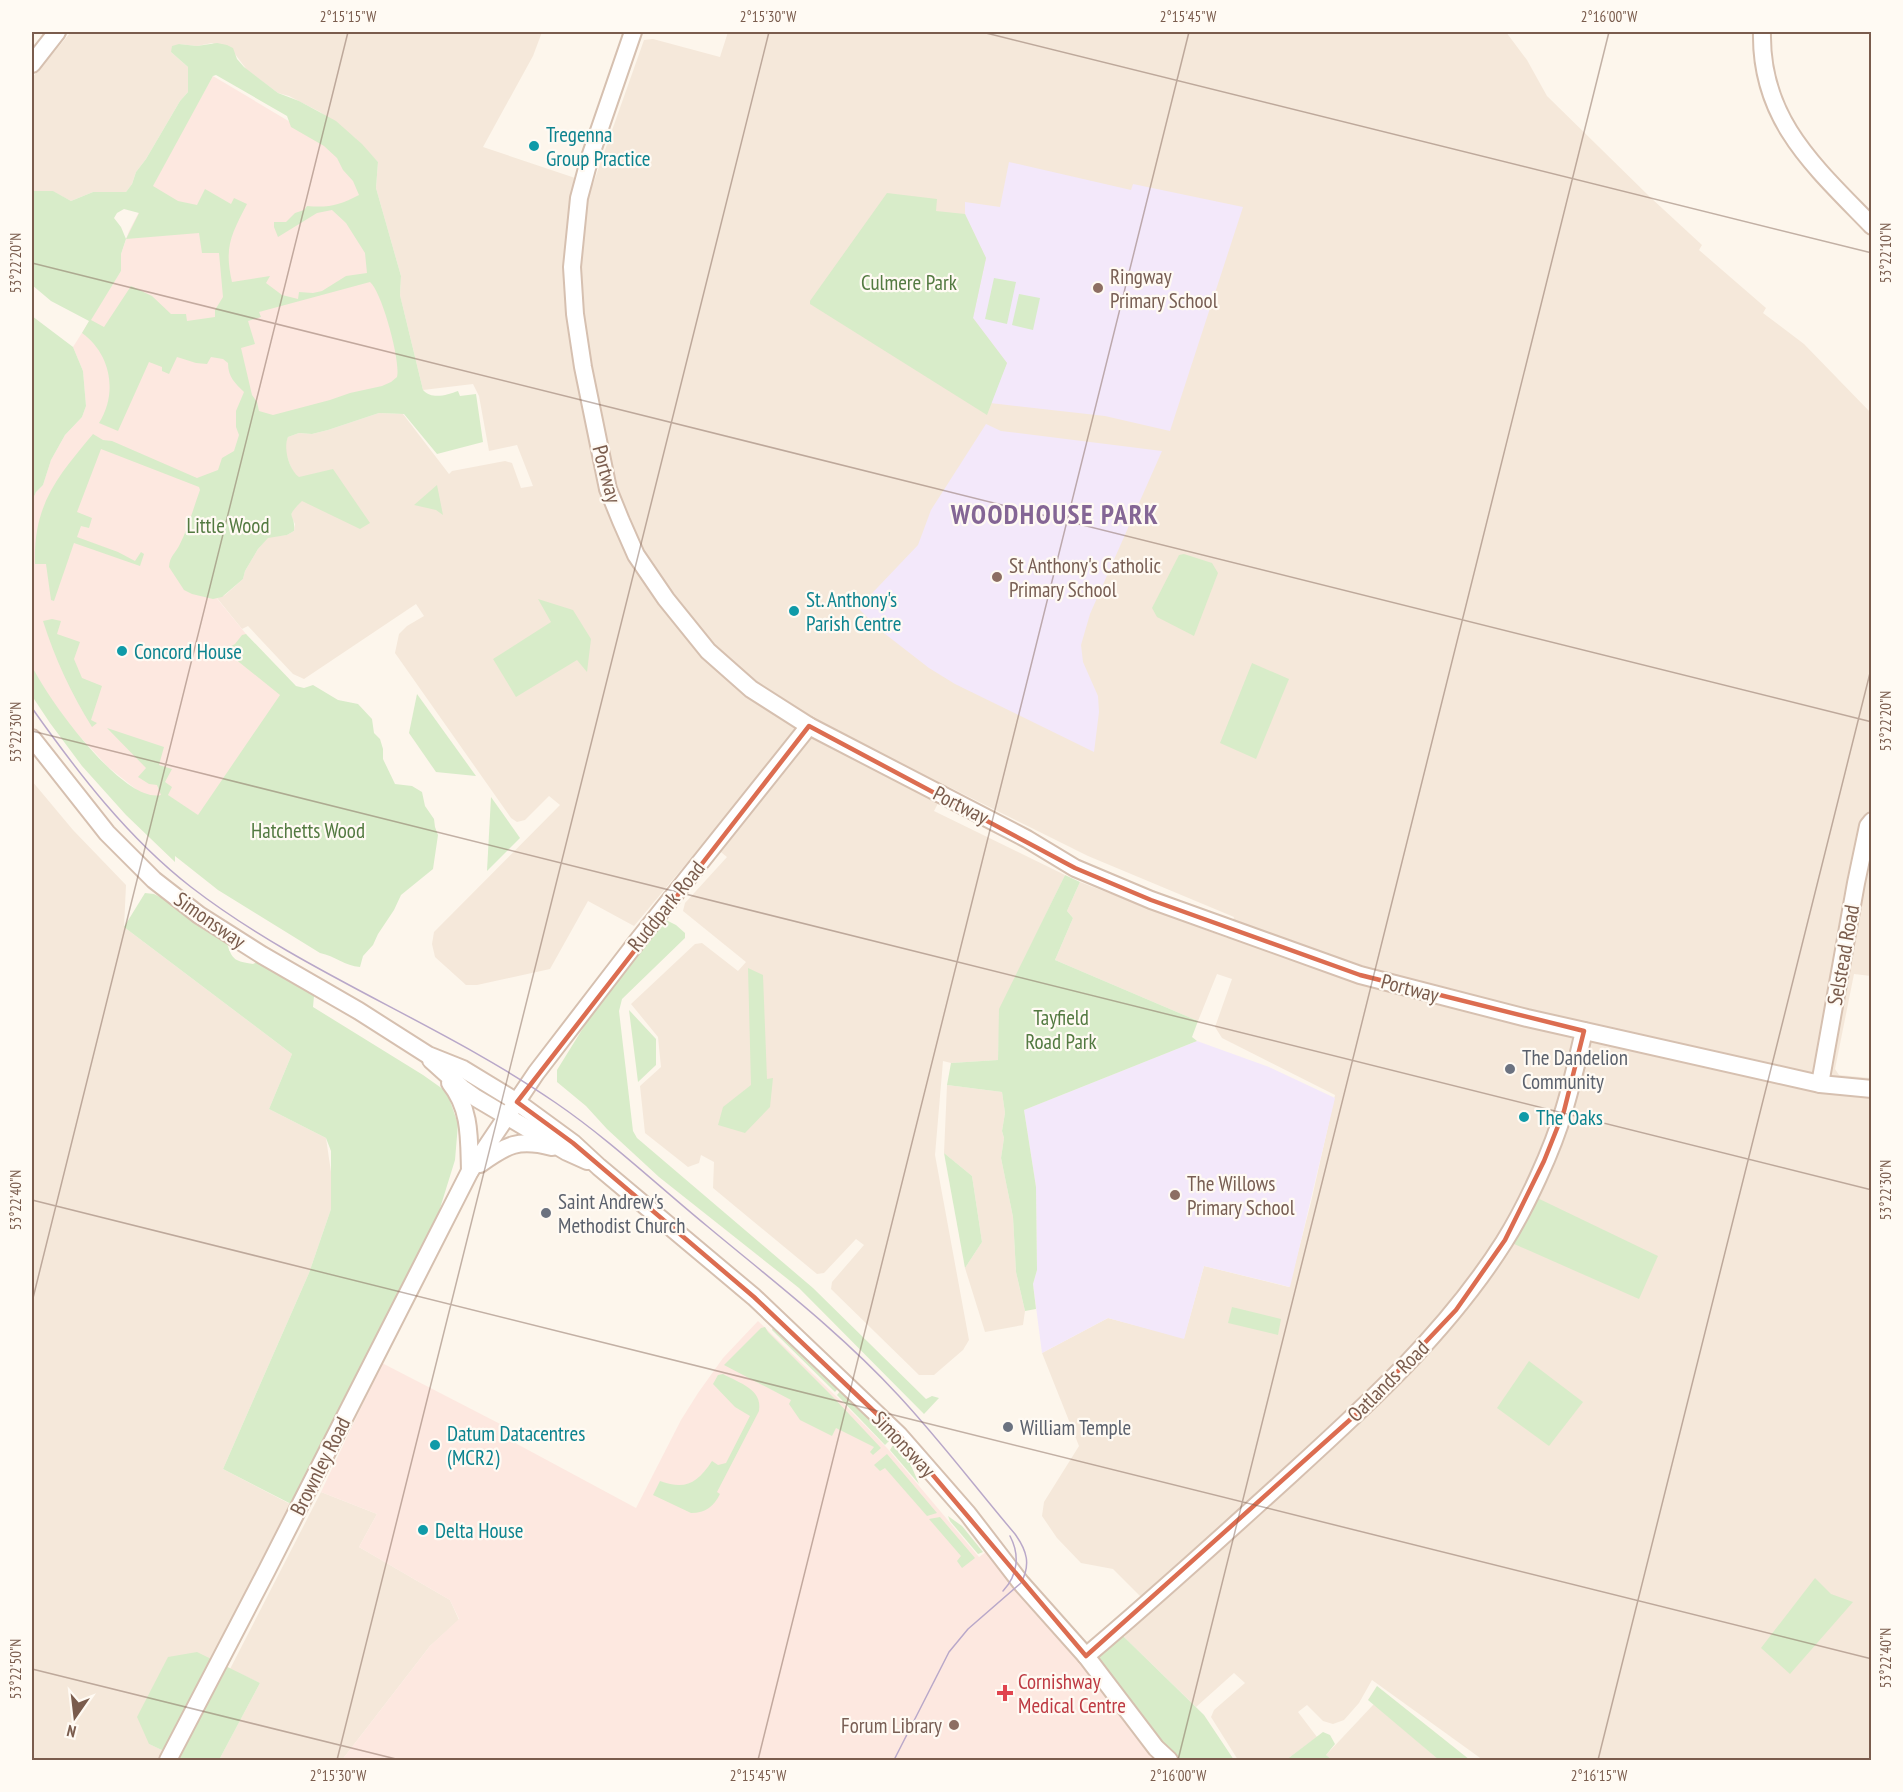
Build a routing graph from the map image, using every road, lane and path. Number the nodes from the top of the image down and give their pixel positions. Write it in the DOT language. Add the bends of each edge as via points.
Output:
graph roads {
  1 [pos="57,32"];
  2 [pos="633,32"];
  3 [pos="1761,32"];
  4 [pos="32,64"];
  5 [pos="1872,226"];
  6 [pos="809,726"];
  7 [pos="32,738"];
  8 [pos="1870,824"];
  9 [pos="1584,1031"];
  10 [pos="436,1061"];
  11 [pos="1820,1084"];
  12 [pos="1872,1089"];
  13 [pos="522,1095"];
  14 [pos="507,1116"];
  15 [pos="567,1152"];
  16 [pos="599,1167"];
  17 [pos="470,1171"];
  18 [pos="1086,1656"];
  19 [pos="168,1761"];
  20 [pos="1169,1761"];
  1 -- 4 [label="street"];
  2 -- 6 [label="street, Portway" via="583,181 572,267 582,360 608,489 636,555 708,651 750,689"];
  3 -- 5 [label="street" via="1763,63 1778,113 1789,134"];
  6 -- 9 [label="street, Portway" via="1075,868 1151,900 1349,972"];
  6 -- 13 [label="street, Ruddpark Road" via="639,939"];
  7 -- 10 [label="street, Simonsway" via="107,833 154,880 199,915"];
  8 -- 11 [label="street, Selstead Road"];
  9 -- 11 [label="street, Portway"];
  9 -- 18 [label="street, Oatlands Road" via="1564,1112 1544,1161 1505,1240 1456,1310 1362,1409"];
  10 -- 13 [label="street, Simonsway"];
  10 -- 14 [label="street, Simonsway" via="504,1104"];
  10 -- 17 [label="street" via="466,1113"];
  11 -- 12 [label="street, Portway"];
  13 -- 14 [label="street, Ruddpark Road"];
  13 -- 16 [label="street, Simonsway"];
  14 -- 15 [label="street, Simonsway"];
  14 -- 17 [label="street, Brownley Road"];
  15 -- 16 [label="street, Simonsway"];
  15 -- 17 [label="street" via="515,1143"];
  16 -- 18 [label="street, Simonsway" via="754,1297 899,1436"];
  17 -- 19 [label="street, Brownley Road"];
  18 -- 20 [label="street, Simonsway"];
}
